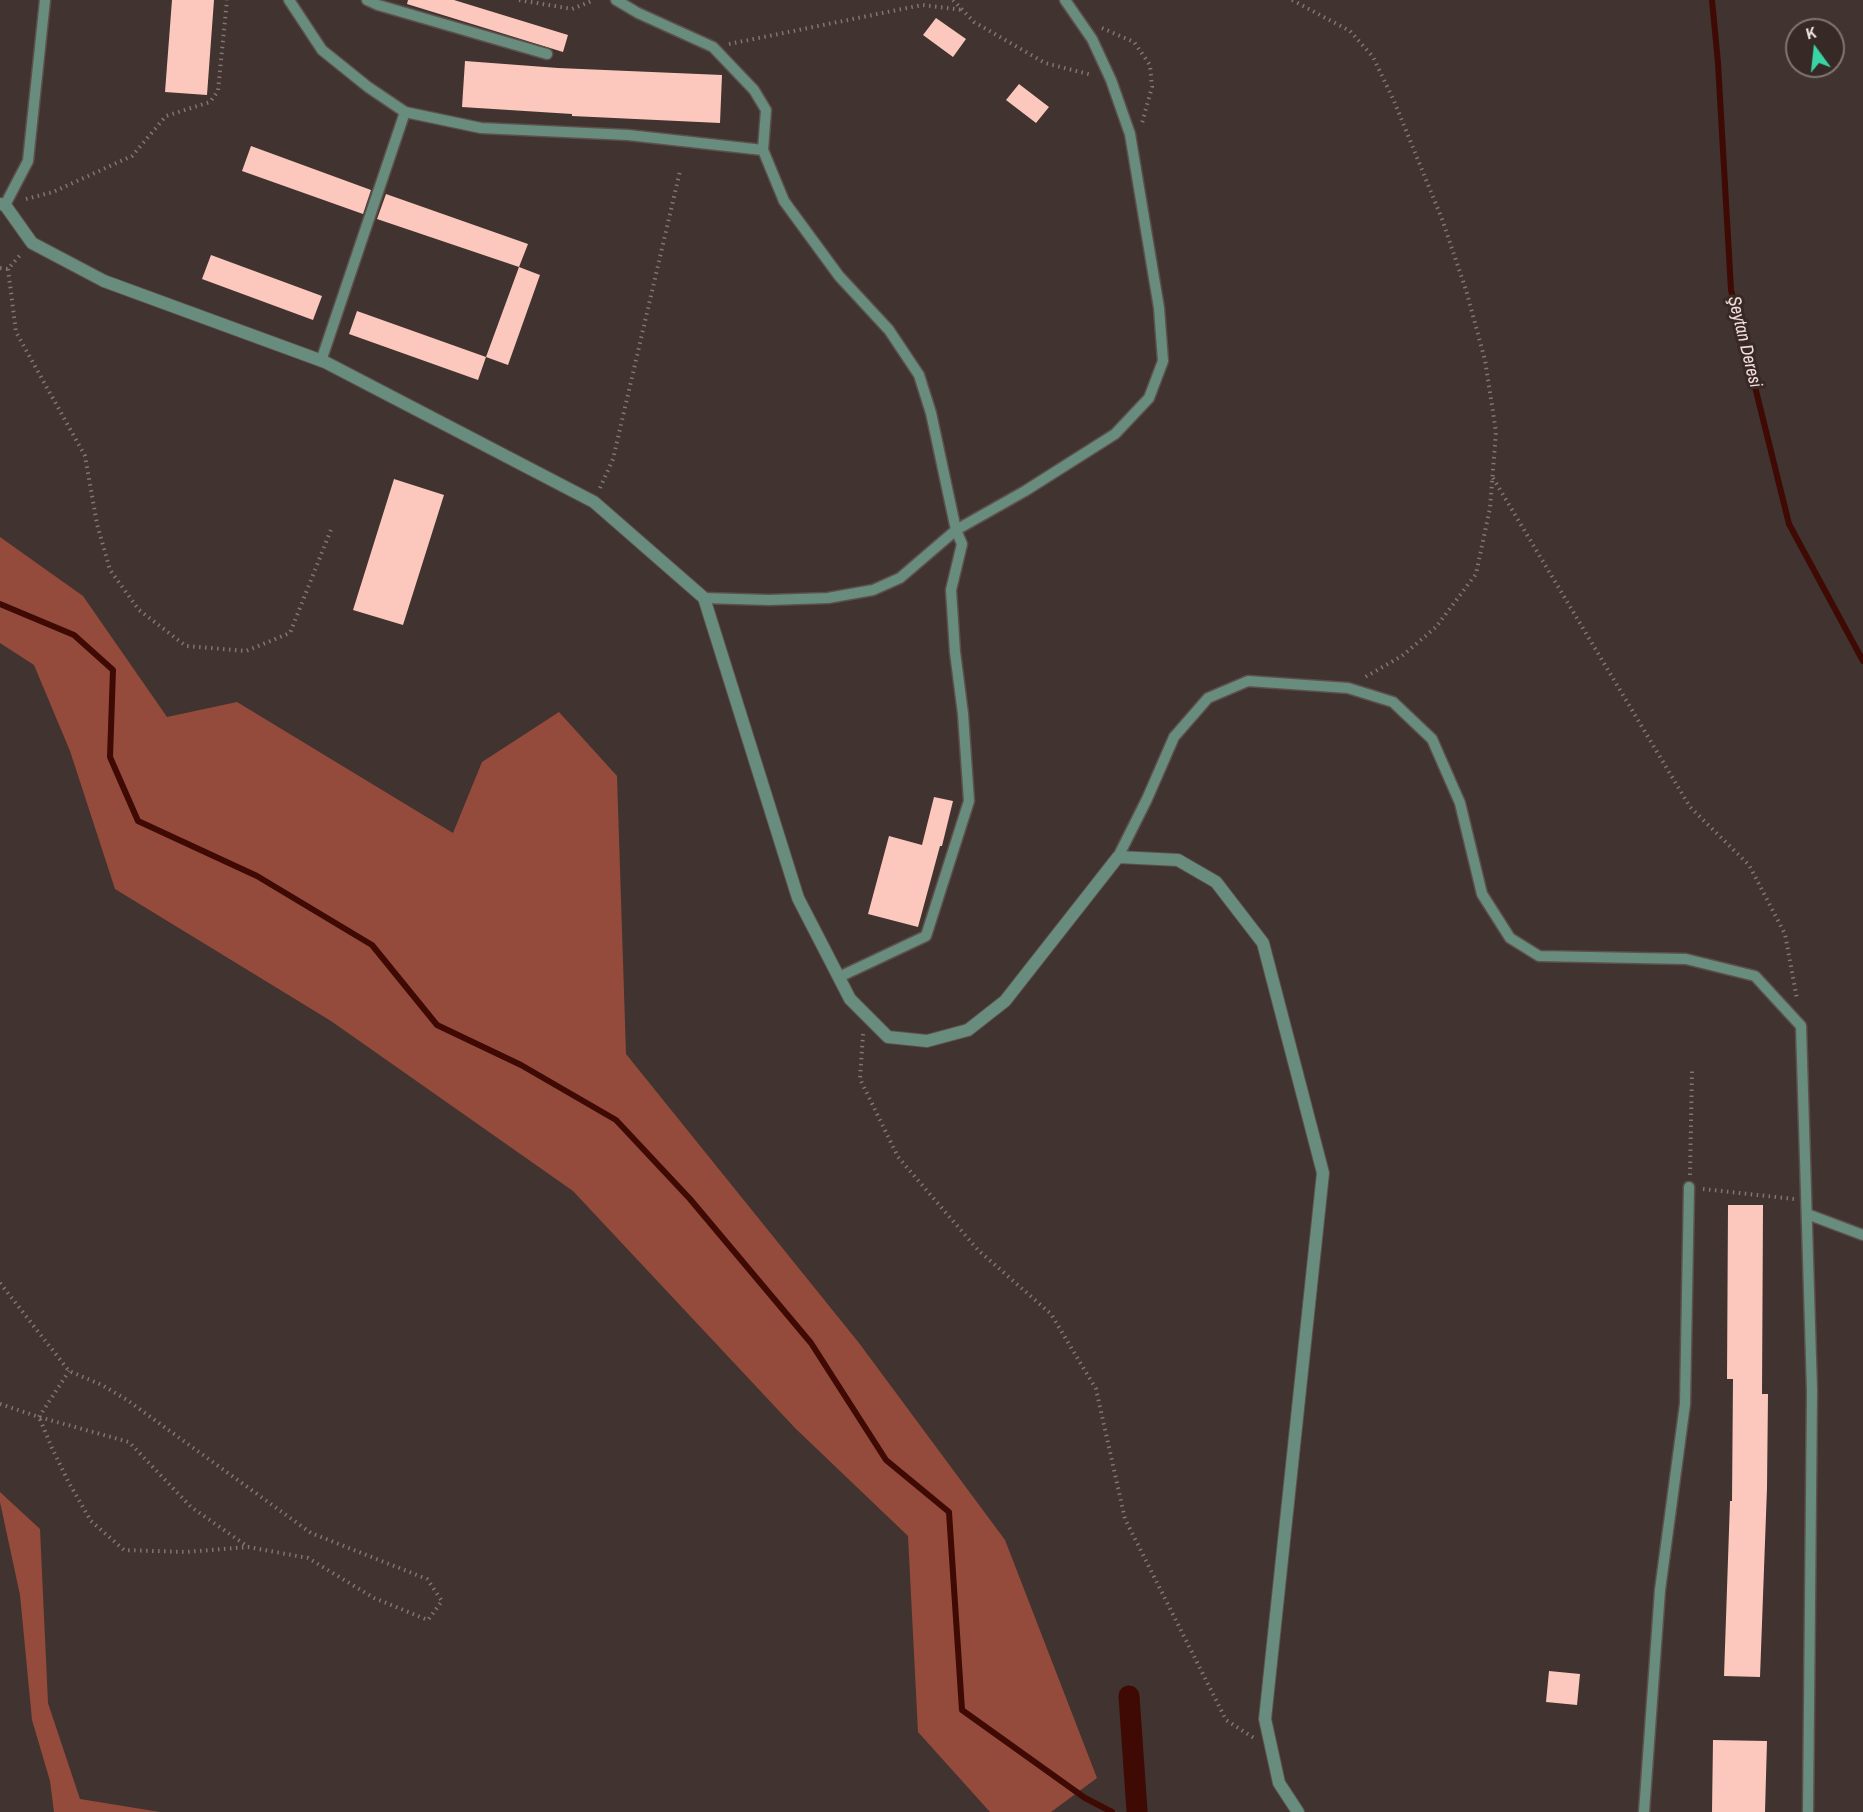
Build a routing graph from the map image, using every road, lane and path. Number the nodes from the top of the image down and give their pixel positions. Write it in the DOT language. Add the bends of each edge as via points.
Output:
graph roads {
  1 [pos="45,0"];
  2 [pos="227,0"];
  3 [pos="289,0"];
  4 [pos="367,0"];
  5 [pos="519,0"];
  6 [pos="594,0"];
  7 [pos="616,0"];
  8 [pos="953,0"];
  9 [pos="1065,0"];
  10 [pos="1292,0"];
  11 [pos="963,10"];
  12 [pos="1077,17"];
  13 [pos="713,47"];
  14 [pos="547,54"];
  15 [pos="1111,80"];
  16 [pos="405,112"];
  17 [pos="763,150"];
  18 [pos="1134,156"];
  19 [pos="680,171"];
  20 [pos="2,205"];
  21 [pos="32,243"];
  22 [pos="0,268"];
  23 [pos="9,269"];
  24 [pos="321,361"];
  25 [pos="1492,478"];
  26 [pos="594,502"];
  27 [pos="332,527"];
  28 [pos="956,530"];
  29 [pos="704,598"];
  30 [pos="1348,688"];
  31 [pos="1118,857"];
  32 [pos="839,977"];
  33 [pos="864,1012"];
  34 [pos="1801,1026"];
  35 [pos="1692,1070"];
  36 [pos="1689,1187"];
  37 [pos="1806,1201"];
  38 [pos="1807,1214"];
  39 [pos="1863,1235"];
  40 [pos="0,1283"];
  41 [pos="69,1371"];
  42 [pos="0,1404"];
  43 [pos="39,1417"];
  44 [pos="248,1547"];
  45 [pos="1272,1750"];
  46 [pos="1298,1812"];
  47 [pos="1644,1812"];
  48 [pos="1808,1812"];
  1 -- 20 [label="lane" via="28,161"];
  2 -- 20 [label="path" via="218,91 210,102 165,116 132,156 52,192"];
  3 -- 16 [label="lane" via="322,50"];
  4 -- 14 [label="lane"];
  5 -- 6 [label="path" via="572,9"];
  7 -- 13 [label="lane"];
  8 -- 11 [label="path"];
  9 -- 12 [label="lane"];
  10 -- 25 [label="path" via="1350,31 1373,57 1394,101 1442,219 1485,360 1496,432"];
  11 -- 13 [label="path" via="922,5"];
  11 -- 15 [label="path" via="974,22 1045,63"];
  12 -- 15 [label="lane"];
  12 -- 18 [label="path" via="1134,42 1150,65 1152,87"];
  13 -- 17 [label="lane" via="754,90 766,110"];
  15 -- 18 [label="lane"];
  16 -- 17 [label="lane" via="482,128 628,135"];
  16 -- 24 [label="lane"];
  17 -- 28 [label="lane" via="784,201 839,276 889,330 919,375"];
  18 -- 28 [label="lane" via="1159,308 1163,361 1149,398 1115,434"];
  19 -- 26 [label="path" via="612,459"];
  20 -- 21 [label="street"];
  21 -- 23 [label="path"];
  21 -- 24 [label="street" via="104,281"];
  22 -- 23 [label="path"];
  23 -- 27 [label="path" via="16,332 85,456 110,570 139,610 186,645 246,651 290,633"];
  24 -- 26 [label="street"];
  25 -- 30 [label="path" via="1476,574 1436,627 1402,656"];
  25 -- 34 [label="path" via="1690,807 1749,865 1785,933"];
  26 -- 29 [label="street"];
  28 -- 29 [label="lane" via="900,578 873,590 828,598"];
  28 -- 32 [label="lane" via="962,544 951,590 969,801 926,936"];
  29 -- 32 [label="street" via="798,898"];
  30 -- 31 [label="lane" via="1248,681 1208,698 1174,736"];
  30 -- 34 [label="lane" via="1393,702 1432,739 1460,803 1482,894 1510,938 1539,956 1686,959 1755,976"];
  31 -- 33 [label="street" via="1005,1001 968,1030 927,1041 888,1037"];
  31 -- 45 [label="street" via="1178,860 1216,882 1263,943 1323,1173 1265,1719"];
  32 -- 33 [label="street" via="850,999"];
  33 -- 45 [label="path" via="860,1079 898,1157 978,1250 1051,1314 1096,1389 1125,1519 1186,1642 1226,1720"];
  34 -- 37 [label="lane"];
  35 -- 36 [label="path"];
  36 -- 37 [label="path"];
  36 -- 47 [label="lane" via="1685,1404 1660,1590"];
  37 -- 38 [label="lane"];
  38 -- 39 [label="lane"];
  38 -- 48 [label="lane" via="1812,1390"];
  40 -- 41 [label="path"];
  41 -- 43 [label="path"];
  41 -- 44 [label="path" via="127,1400 311,1533 427,1579 442,1601 428,1620 374,1598 308,1558"];
  42 -- 43 [label="path"];
  43 -- 44 [label="path" via="129,1442 191,1507"];
  43 -- 44 [label="path" via="51,1448 91,1521 124,1550 186,1552"];
  45 -- 46 [label="street" via="1279,1783"];
}
